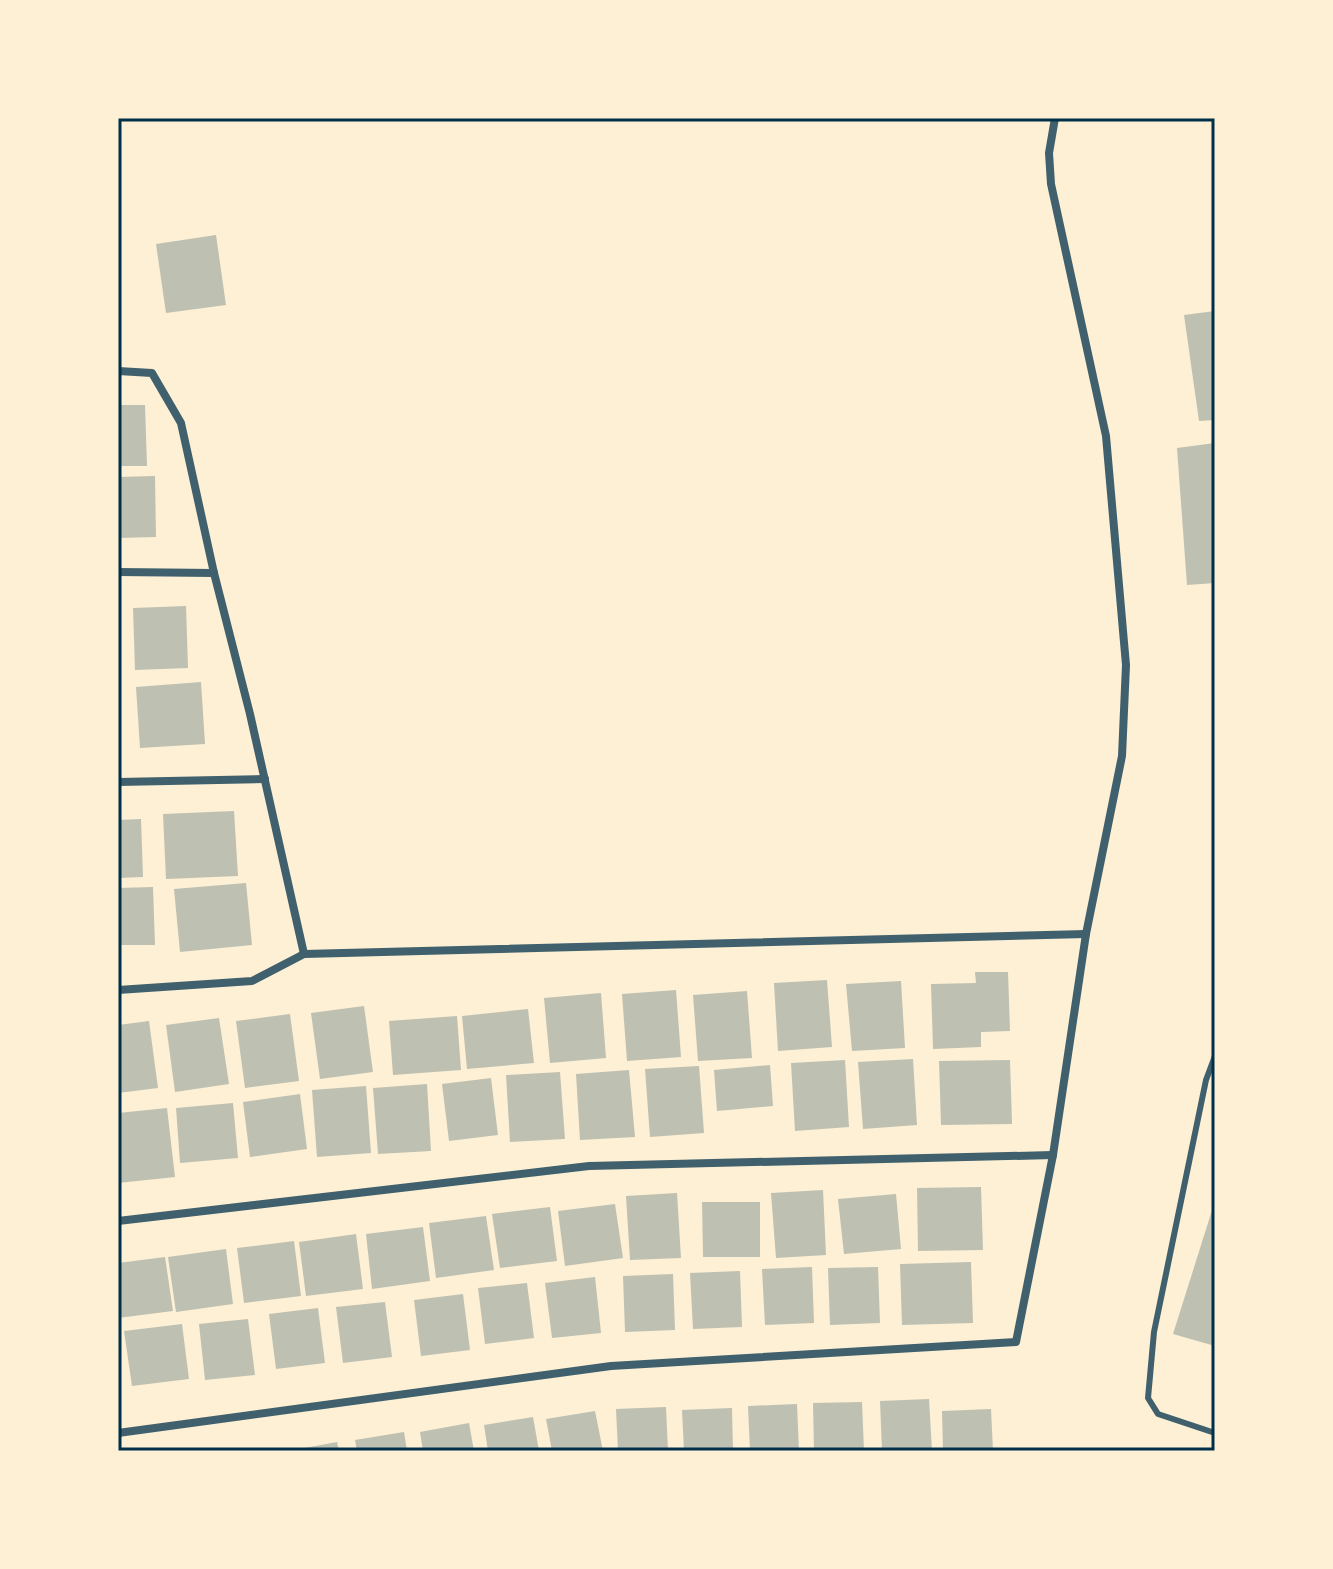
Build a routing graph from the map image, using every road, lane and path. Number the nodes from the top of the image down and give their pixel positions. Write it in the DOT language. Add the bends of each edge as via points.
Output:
graph roads {
  1 [pos="1055,118"];
  2 [pos="118,371"];
  3 [pos="118,572"];
  4 [pos="214,573"];
  5 [pos="265,779"];
  6 [pos="118,782"];
  7 [pos="1086,934"];
  8 [pos="304,954"];
  9 [pos="118,990"];
  10 [pos="1215,1056"];
  11 [pos="1053,1155"];
  12 [pos="118,1221"];
  13 [pos="118,1433"];
  14 [pos="1215,1433"];
  1 -- 7 [label="street" via="1051,184 1106,436 1126,665 1122,756"];
  2 -- 4 [label="street" via="152,373 181,423"];
  3 -- 4 [label="street"];
  4 -- 5 [label="street"];
  5 -- 6 [label="street"];
  5 -- 8 [label="street"];
  7 -- 8 [label="street"];
  7 -- 11 [label="street"];
  8 -- 9 [label="street" via="252,981"];
  10 -- 14 [label="lane" via="1148,1371 1148,1398 1158,1414"];
  11 -- 12 [label="street" via="589,1166"];
  11 -- 13 [label="street" via="1016,1342 611,1366"];
}
